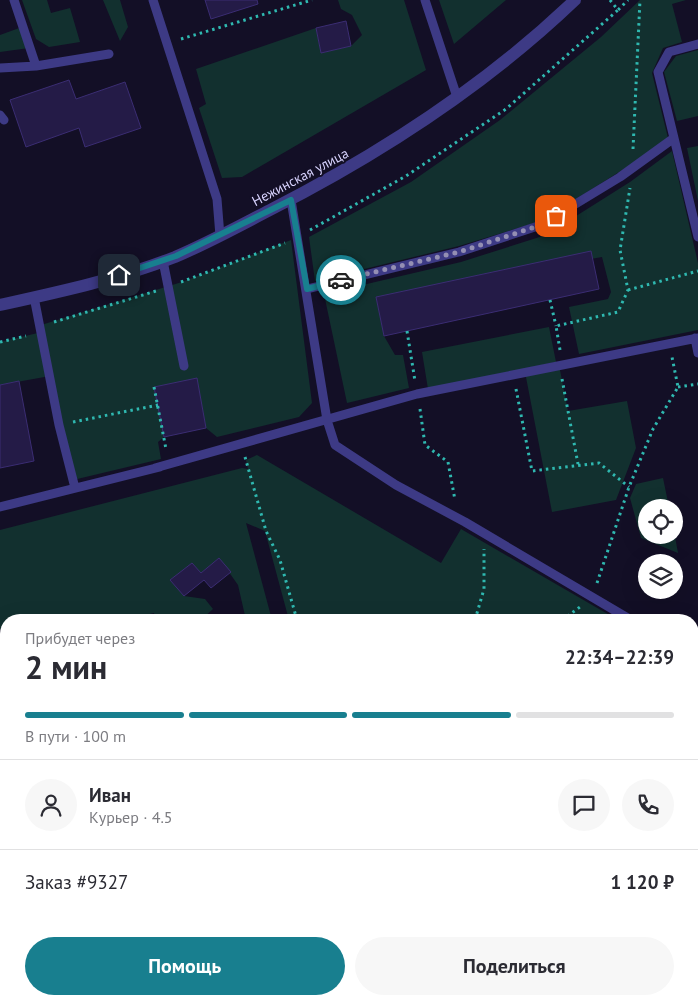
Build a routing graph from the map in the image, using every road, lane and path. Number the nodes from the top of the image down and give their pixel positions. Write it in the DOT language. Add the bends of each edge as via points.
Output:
graph roads {
  1 [pos="14,0"];
  2 [pos="153,0"];
  3 [pos="312,0"];
  4 [pos="425,0"];
  5 [pos="575,0"];
  6 [pos="610,0"];
  7 [pos="628,0"];
  8 [pos="168,43"];
  9 [pos="698,44"];
  10 [pos="109,54"];
  11 [pos="36,66"];
  12 [pos="0,68"];
  13 [pos="457,97"];
  14 [pos="674,138"];
  15 [pos="291,200"];
  16 [pos="220,236"];
  17 [pos="698,237"];
  18 [pos="163,261"];
  19 [pos="698,271"];
  20 [pos="307,289"];
  21 [pos="628,290"];
  22 [pos="34,297"];
  23 [pos="550,300"];
  24 [pos="0,305"];
  25 [pos="556,326"];
  26 [pos="407,330"];
  27 [pos="558,337"];
  28 [pos="697,338"];
  29 [pos="670,344"];
  30 [pos="698,353"];
  31 [pos="560,361"];
  32 [pos="184,366"];
  33 [pos="513,374"];
  34 [pos="698,384"];
  35 [pos="154,387"];
  36 [pos="678,387"];
  37 [pos="417,394"];
  38 [pos="158,405"];
  39 [pos="327,420"];
  40 [pos="59,425"];
  41 [pos="241,445"];
  42 [pos="578,464"];
  43 [pos="162,467"];
  44 [pos="629,487"];
  45 [pos="75,488"];
  46 [pos="0,507"];
  47 [pos="458,518"];
  48 [pos="484,533"];
  49 [pos="592,598"];
  50 [pos="295,614"];
  51 [pos="476,614"];
  52 [pos="570,614"];
  53 [pos="620,614"];
  1 -- 11 [label="lane"];
  2 -- 8 [label="lane"];
  3 -- 8 [label="path"];
  4 -- 13 [label="lane"];
  5 -- 13 [label="street, Нежинская улица" via="547,27"];
  6 -- 7 [label="path" via="618,10"];
  8 -- 16 [label="lane" via="217,198"];
  9 -- 14 [label="lane" via="669,52 658,72"];
  10 -- 11 [label="lane"];
  11 -- 12 [label="lane"];
  13 -- 15 [label="street, Нежинская улица" via="363,160"];
  14 -- 17 [label="lane"];
  14 -- 20 [label="lane" via="620,177 541,225 459,252"];
  15 -- 16 [label="street, Нежинская улица"];
  15 -- 20 [label="lane"];
  16 -- 18 [label="street, Нежинская улица"];
  18 -- 22 [label="street, Нежинская улица"];
  18 -- 32 [label="lane"];
  19 -- 21 [label="path"];
  20 -- 39 [label="lane"];
  22 -- 24 [label="street, Нежинская улица"];
  22 -- 40 [label="lane"];
  23 -- 25 [label="path"];
  26 -- 37 [label="path"];
  27 -- 31 [label="path"];
  28 -- 29 [label="lane"];
  28 -- 30 [label="lane"];
  29 -- 31 [label="lane"];
  29 -- 36 [label="path"];
  31 -- 33 [label="lane"];
  31 -- 42 [label="path"];
  33 -- 37 [label="lane"];
  33 -- 42 [label="path" via="532,471"];
  34 -- 36 [label="path"];
  35 -- 38 [label="path"];
  36 -- 44 [label="path" via="653,429"];
  37 -- 39 [label="lane"];
  37 -- 47 [label="path" via="426,445 448,462"];
  38 -- 40 [label="path"];
  38 -- 43 [label="path"];
  39 -- 41 [label="lane"];
  39 -- 47 [label="lane" via="335,445 396,485"];
  40 -- 45 [label="lane"];
  41 -- 43 [label="lane"];
  41 -- 50 [label="path" via="266,531 280,560"];
  42 -- 44 [label="path" via="599,463"];
  43 -- 45 [label="lane"];
  44 -- 49 [label="path"];
  45 -- 46 [label="lane"];
  47 -- 48 [label="lane"];
  48 -- 49 [label="lane"];
  48 -- 51 [label="path" via="484,589"];
  49 -- 52 [label="path"];
  49 -- 53 [label="lane"];
}
